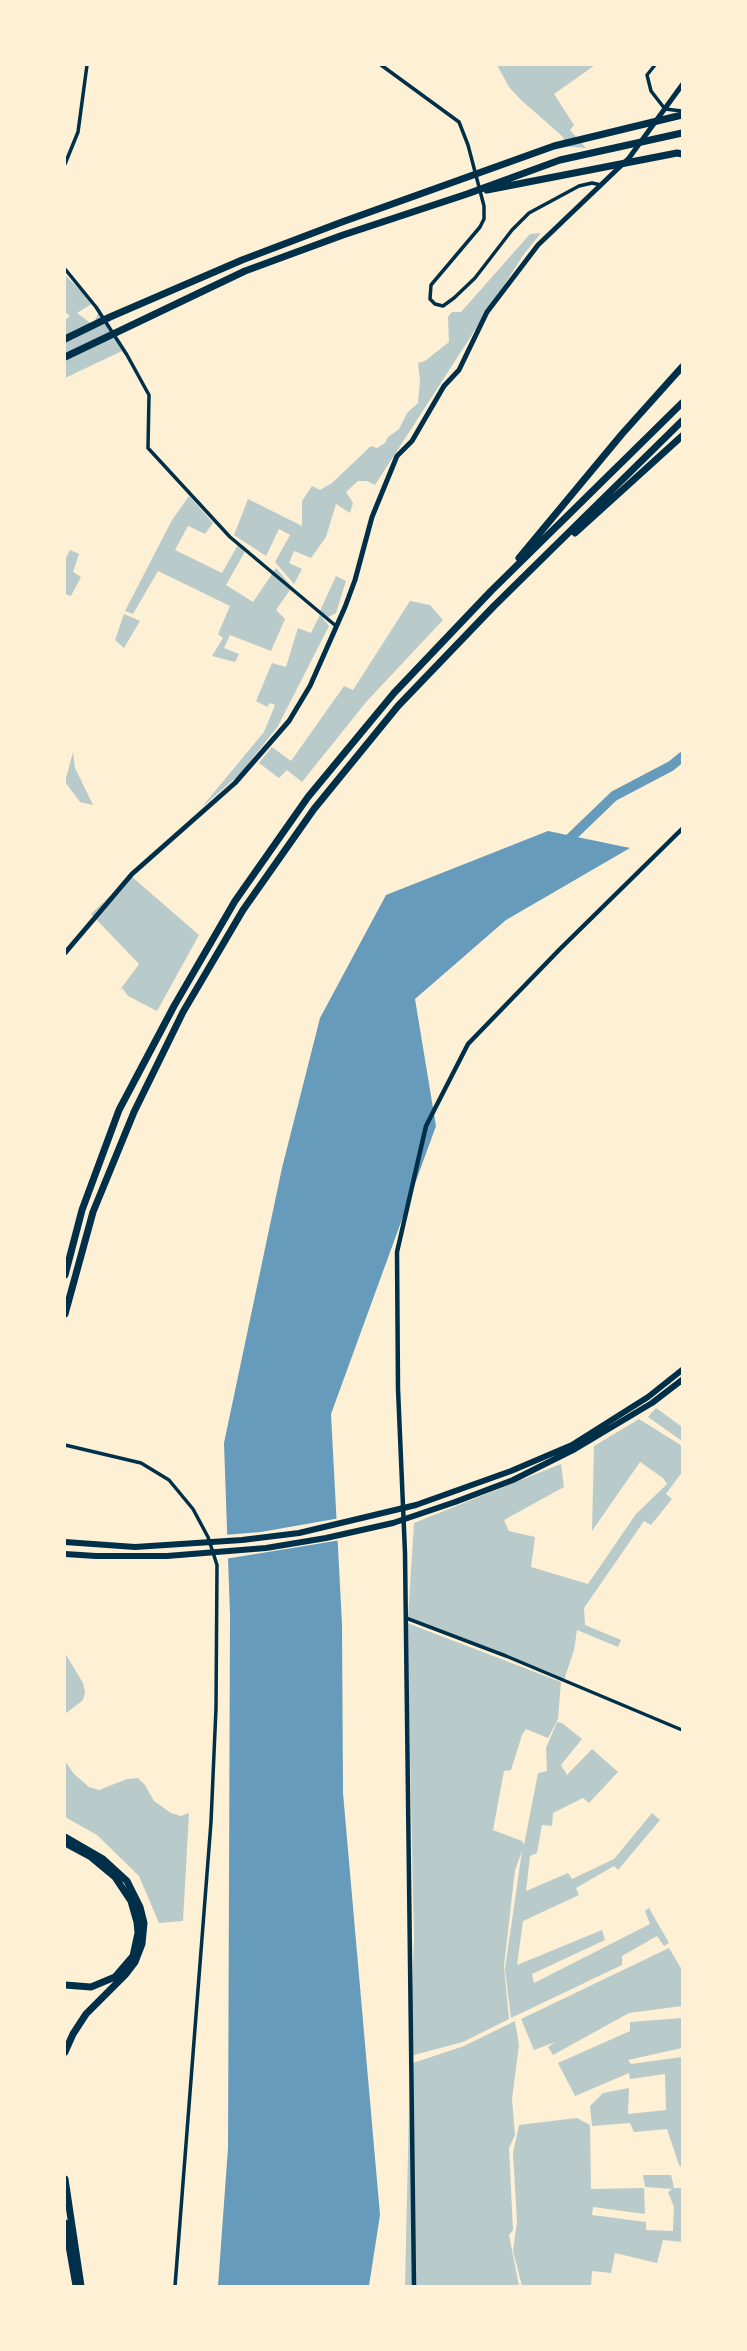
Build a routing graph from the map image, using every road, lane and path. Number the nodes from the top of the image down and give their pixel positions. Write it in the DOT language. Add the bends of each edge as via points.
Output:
graph roads {
  1 [pos="87,65"];
  2 [pos="381,65"];
  3 [pos="655,65"];
  4 [pos="682,85"];
  5 [pos="665,109"];
  6 [pos="682,113"];
  7 [pos="682,133"];
  8 [pos="681,153"];
  9 [pos="65,164"];
  10 [pos="601,185"];
  11 [pos="467,194"];
  12 [pos="65,269"];
  13 [pos="65,339"];
  14 [pos="65,357"];
  15 [pos="682,367"];
  16 [pos="682,404"];
  17 [pos="682,421"];
  18 [pos="682,436"];
  19 [pos="491,591"];
  20 [pos="494,606"];
  21 [pos="336,626"];
  22 [pos="682,829"];
  23 [pos="65,953"];
  24 [pos="65,1275"];
  25 [pos="65,1314"];
  26 [pos="682,1370"];
  27 [pos="682,1380"];
  28 [pos="65,1445"];
  29 [pos="65,1542"];
  30 [pos="65,1554"];
  31 [pos="406,1618"];
  32 [pos="682,1730"];
  33 [pos="65,1837"];
  34 [pos="65,1843"];
  35 [pos="65,1985"];
  36 [pos="65,2052"];
  37 [pos="65,2179"];
  38 [pos="65,2223"];
  39 [pos="79,2286"];
  40 [pos="175,2286"];
  41 [pos="414,2286"];
  1 -- 9 [label="street" via="78,132"];
  2 -- 10 [label="street" via="459,122 484,206 480,227 431,285 430,299 435,304 443,306 475,278 529,213 579,186"];
  3 -- 5 [label="street" via="647,75 651,91"];
  4 -- 5 [label="main road"];
  5 -- 6 [label="street"];
  5 -- 10 [label="main road" via="629,158"];
  6 -- 13 [label="highway" via="554,146 292,241"];
  7 -- 11 [label="highway" via="560,160"];
  8 -- 11 [label="highway"];
  10 -- 21 [label="main road" via="538,245 487,312 459,370 397,456"];
  11 -- 14 [label="highway" via="246,271"];
  12 -- 21 [label="street" via="96,307 149,395 148,448 230,537"];
  15 -- 19 [label="highway"];
  16 -- 19 [label="highway"];
  17 -- 20 [label="highway"];
  18 -- 20 [label="highway"];
  19 -- 24 [label="highway" via="385,703 308,797 235,901 119,1110 82,1210"];
  20 -- 25 [label="highway" via="398,706 314,808 243,910 183,1012 134,1112 93,1212"];
  21 -- 23 [label="main road" via="289,721 235,783 132,874"];
  22 -- 31 [label="street" via="468,1044 426,1126 397,1252"];
  26 -- 29 [label="highway" via="572,1445 416,1505 299,1533 242,1540 135,1546"];
  27 -- 30 [label="highway" via="575,1449 513,1480 418,1515 265,1548 167,1556"];
  28 -- 40 [label="street" via="141,1463 169,1479 186,1498 208,1537 218,1577 211,1822"];
  31 -- 32 [label="street"];
  31 -- 41 [label="street"];
  33 -- 36 [label="highway" via="103,1859 127,1881 144,1923 135,1962 79,2024"];
  34 -- 35 [label="highway" via="115,1877 131,1901 138,1933 133,1956 115,1977 91,1987"];
  37 -- 39 [label="highway"];
  38 -- 39 [label="highway"];
}
